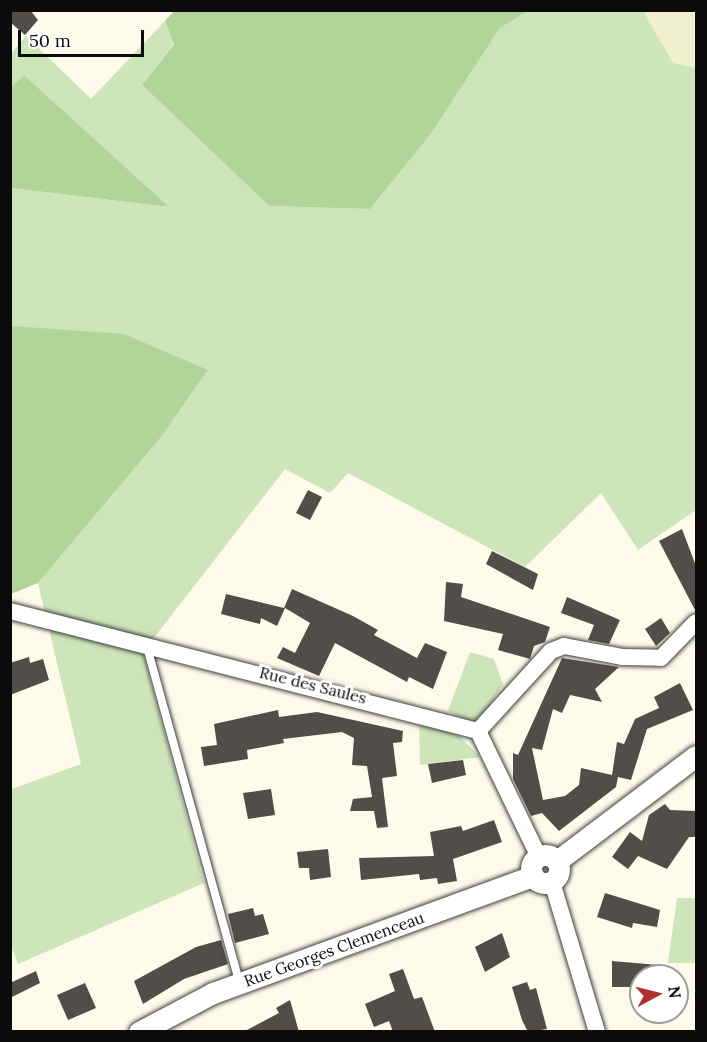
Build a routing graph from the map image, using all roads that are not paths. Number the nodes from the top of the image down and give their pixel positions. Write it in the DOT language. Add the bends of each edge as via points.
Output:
graph roads {
  1 [pos="10,611"];
  2 [pos="696,622"];
  3 [pos="146,644"];
  4 [pos="478,731"];
  5 [pos="696,756"];
  6 [pos="545,869"];
  7 [pos="240,984"];
  8 [pos="139,1032"];
  9 [pos="597,1032"];
  1 -- 3 [label="street, Rue des Saules"];
  2 -- 4 [label="street" via="661,657 622,657 564,645 551,651"];
  3 -- 4 [label="street, Rue des Saules"];
  3 -- 7 [label="lane"];
  4 -- 6 [label="street"];
  5 -- 6 [label="street, Rue Georges Clemenceau"];
  6 -- 7 [label="street, Rue Georges Clemenceau"];
  6 -- 9 [label="street"];
  7 -- 8 [label="street, Rue Georges Clemenceau"];
}
